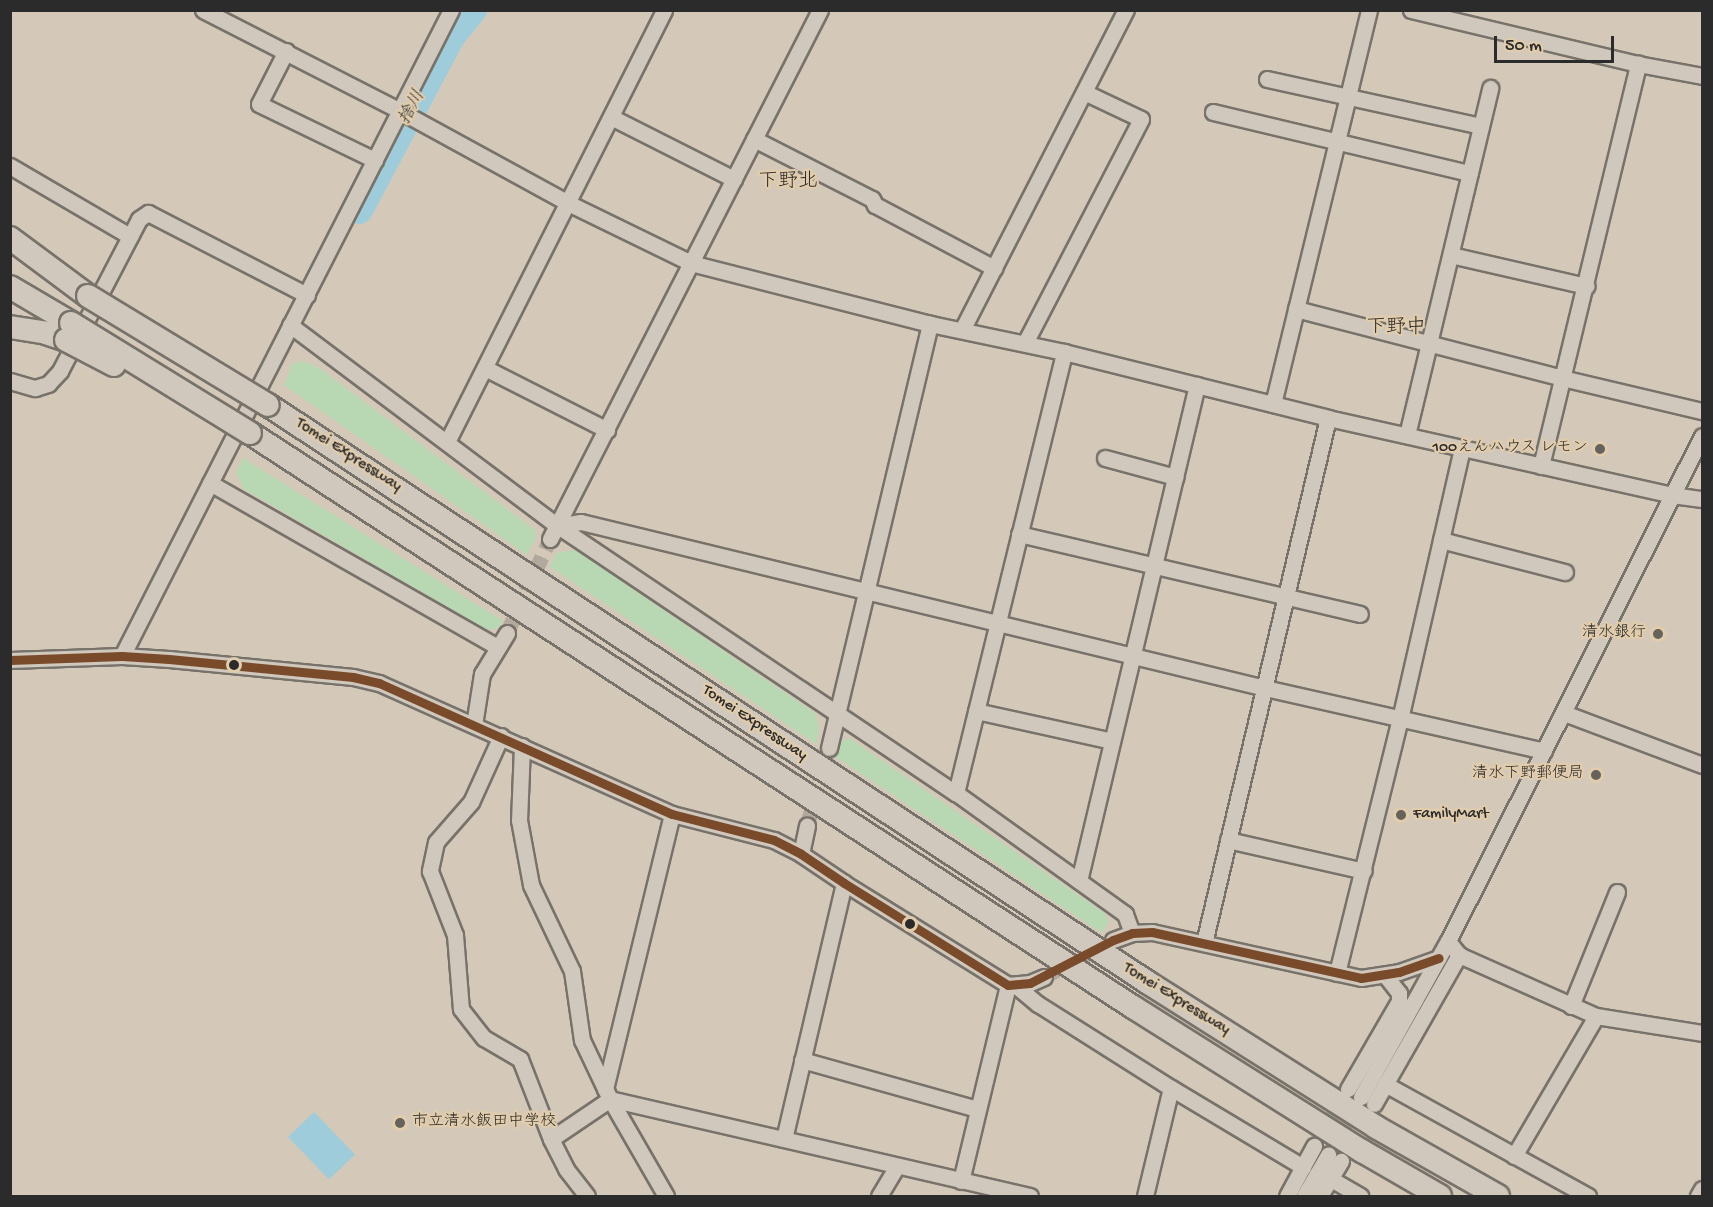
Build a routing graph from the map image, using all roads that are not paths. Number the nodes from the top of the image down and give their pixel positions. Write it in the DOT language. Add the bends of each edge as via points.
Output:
graph roads {
  1 [pos="203,10"];
  2 [pos="664,10"];
  3 [pos="819,10"];
  4 [pos="1126,10"];
  5 [pos="1369,10"];
  6 [pos="1411,10"];
  7 [pos="451,11"];
  8 [pos="286,51"];
  9 [pos="1638,64"];
  10 [pos="1702,76"];
  11 [pos="1267,79"];
  12 [pos="1490,88"];
  13 [pos="1084,92"];
  14 [pos="1348,98"];
  15 [pos="400,111"];
  16 [pos="1213,112"];
  17 [pos="611,117"];
  18 [pos="1481,126"];
  19 [pos="754,139"];
  20 [pos="1337,141"];
  21 [pos="375,160"];
  22 [pos="10,166"];
  23 [pos="1470,173"];
  24 [pos="734,179"];
  25 [pos="568,204"];
  26 [pos="130,236"];
  27 [pos="10,238"];
  28 [pos="10,250"];
  29 [pos="1451,255"];
  30 [pos="691,263"];
  31 [pos="994,268"];
  32 [pos="1586,286"];
  33 [pos="10,288"];
  34 [pos="307,295"];
  35 [pos="88,296"];
  36 [pos="1296,309"];
  37 [pos="930,324"];
  38 [pos="290,325"];
  39 [pos="10,327"];
  40 [pos="962,330"];
  41 [pos="68,331"];
  42 [pos="1025,343"];
  43 [pos="1430,344"];
  44 [pos="1064,352"];
  45 [pos="485,368"];
  46 [pos="1562,378"];
  47 [pos="10,381"];
  48 [pos="1197,385"];
  49 [pos="1273,404"];
  50 [pos="1702,411"];
  51 [pos="1328,418"];
  52 [pos="607,430"];
  53 [pos="1407,435"];
  54 [pos="1702,436"];
  55 [pos="447,442"];
  56 [pos="1462,448"];
  57 [pos="1105,458"];
  58 [pos="1541,466"];
  59 [pos="1175,477"];
  60 [pos="210,483"];
  61 [pos="1672,495"];
  62 [pos="1702,499"];
  63 [pos="554,532"];
  64 [pos="1019,534"];
  65 [pos="1441,540"];
  66 [pos="1154,565"];
  67 [pos="1565,572"];
  68 [pos="867,593"];
  69 [pos="1288,596"];
  70 [pos="1360,614"];
  71 [pos="997,624"];
  72 [pos="507,633"];
  73 [pos="498,647"];
  74 [pos="122,656"];
  75 [pos="1132,656"];
  76 [pos="10,660"];
  77 [pos="1265,688"];
  78 [pos="976,711"];
  79 [pos="1564,713"];
  80 [pos="838,716"];
  81 [pos="1401,719"];
  82 [pos="474,724"];
  83 [pos="501,736"];
  84 [pos="1112,741"];
  85 [pos="522,746"];
  86 [pos="830,747"];
  87 [pos="1544,752"];
  88 [pos="1702,765"];
  89 [pos="956,793"];
  90 [pos="672,814"];
  91 [pos="807,826"];
  92 [pos="1228,840"];
  93 [pos="801,854"];
  94 [pos="1364,871"];
  95 [pos="1079,881"];
  96 [pos="844,883"];
  97 [pos="1617,892"];
  98 [pos="1132,933"];
  99 [pos="1113,940"];
  100 [pos="1448,941"];
  101 [pos="1203,943"];
  102 [pos="1459,955"];
  103 [pos="1439,958"];
  104 [pos="1337,973"];
  105 [pos="1385,975"];
  106 [pos="1044,977"];
  107 [pos="1011,985"];
  108 [pos="1571,1005"];
  109 [pos="1596,1016"];
  110 [pos="1702,1033"];
  111 [pos="802,1060"];
  112 [pos="1385,1084"];
  113 [pos="1171,1088"];
  114 [pos="608,1094"];
  115 [pos="1361,1096"];
  116 [pos="977,1109"];
  117 [pos="551,1139"];
  118 [pos="784,1139"];
  119 [pos="1314,1146"];
  120 [pos="1514,1156"];
  121 [pos="897,1166"];
  122 [pos="1303,1167"];
  123 [pos="1330,1179"];
  124 [pos="962,1180"];
  125 [pos="1702,1189"];
  126 [pos="587,1197"];
  127 [pos="666,1197"];
  128 [pos="879,1197"];
  129 [pos="1030,1197"];
  130 [pos="1145,1197"];
  131 [pos="1287,1197"];
  132 [pos="1304,1197"];
  133 [pos="1320,1197"];
  134 [pos="1360,1197"];
  135 [pos="1440,1197"];
  136 [pos="1498,1197"];
  137 [pos="1588,1197"];
  138 [pos="1698,1197"];
  1 -- 8 [label="street"];
  2 -- 17 [label="street"];
  3 -- 19 [label="street"];
  4 -- 13 [label="street"];
  5 -- 14 [label="street"];
  6 -- 9 [label="street"];
  7 -- 15 [label="street"];
  8 -- 15 [label="street"];
  8 -- 21 [label="street" via="259,105"];
  9 -- 10 [label="street"];
  9 -- 32 [label="street"];
  11 -- 14 [label="street"];
  12 -- 18 [label="street"];
  13 -- 31 [label="street"];
  13 -- 42 [label="street" via="1141,119"];
  14 -- 18 [label="street"];
  14 -- 20 [label="street"];
  15 -- 21 [label="street"];
  15 -- 25 [label="street"];
  16 -- 20 [label="street"];
  17 -- 24 [label="street"];
  17 -- 25 [label="street"];
  18 -- 23 [label="street"];
  19 -- 24 [label="street"];
  19 -- 31 [label="street" via="872,199 875,205"];
  20 -- 23 [label="street"];
  20 -- 36 [label="street"];
  21 -- 34 [label="street"];
  22 -- 26 [label="street"];
  23 -- 29 [label="street"];
  24 -- 30 [label="street"];
  25 -- 30 [label="street"];
  25 -- 45 [label="street"];
  26 -- 34 [label="street" via="139,219 148,213"];
  26 -- 47 [label="street" via="60,371 48,384 35,388"];
  27 -- 35 [label="highway"];
  28 -- 35 [label="highway, Tomei Expressway"];
  29 -- 32 [label="street"];
  29 -- 43 [label="street"];
  30 -- 37 [label="street"];
  30 -- 52 [label="street"];
  31 -- 40 [label="street"];
  32 -- 46 [label="street"];
  33 -- 41 [label="highway, Tomei Expressway"];
  34 -- 38 [label="street"];
  35 -- 136 [label="highway, Tomei Expressway, bridge" via="268,405 1147,982 1376,1126"];
  36 -- 43 [label="street"];
  36 -- 49 [label="street"];
  37 -- 40 [label="street"];
  37 -- 68 [label="street"];
  38 -- 55 [label="street"];
  38 -- 60 [label="street"];
  39 -- 41 [label="highway" via="46,333"];
  40 -- 42 [label="street"];
  41 -- 135 [label="highway, Tomei Expressway, bridge" via="475,578 1133,1007"];
  42 -- 44 [label="street"];
  43 -- 46 [label="street"];
  43 -- 53 [label="street"];
  44 -- 48 [label="street"];
  44 -- 64 [label="street"];
  45 -- 52 [label="street"];
  45 -- 55 [label="street"];
  46 -- 50 [label="street"];
  46 -- 58 [label="street"];
  48 -- 49 [label="street"];
  48 -- 59 [label="street"];
  49 -- 51 [label="street"];
  51 -- 53 [label="street"];
  51 -- 69 [label="street"];
  52 -- 63 [label="street"];
  53 -- 56 [label="street"];
  54 -- 61 [label="street"];
  55 -- 63 [label="street"];
  56 -- 58 [label="street"];
  56 -- 65 [label="street"];
  57 -- 59 [label="street"];
  58 -- 61 [label="street"];
  59 -- 66 [label="street"];
  60 -- 73 [label="street"];
  60 -- 74 [label="street"];
  61 -- 62 [label="street"];
  61 -- 79 [label="street"];
  63 -- 68 [label="street" via="581,522"];
  63 -- 80 [label="street"];
  64 -- 66 [label="street"];
  64 -- 71 [label="street"];
  65 -- 67 [label="street"];
  65 -- 81 [label="street"];
  66 -- 69 [label="street"];
  66 -- 75 [label="street"];
  68 -- 71 [label="street"];
  68 -- 80 [label="street"];
  69 -- 70 [label="street"];
  69 -- 77 [label="street"];
  71 -- 75 [label="street"];
  71 -- 78 [label="street"];
  72 -- 73 [label="street"];
  73 -- 82 [label="street" via="482,674"];
  74 -- 76 [label="street"];
  74 -- 82 [label="street" via="353,677 379,683"];
  75 -- 77 [label="street"];
  75 -- 84 [label="street"];
  77 -- 81 [label="street"];
  77 -- 92 [label="street"];
  78 -- 84 [label="street"];
  78 -- 89 [label="street"];
  79 -- 87 [label="street"];
  79 -- 88 [label="street"];
  80 -- 86 [label="street"];
  80 -- 89 [label="street"];
  81 -- 87 [label="street"];
  81 -- 94 [label="street"];
  82 -- 83 [label="street"];
  83 -- 85 [label="street"];
  83 -- 117 [label="street" via="471,802 436,842 430,871 455,935 461,1009 484,1038 520,1059"];
  84 -- 95 [label="street"];
  85 -- 90 [label="street"];
  85 -- 114 [label="street" via="519,820 531,885 572,971 582,1040"];
  87 -- 100 [label="street"];
  89 -- 95 [label="street"];
  90 -- 93 [label="street" via="774,840"];
  90 -- 114 [label="street"];
  91 -- 93 [label="street"];
  92 -- 94 [label="street"];
  92 -- 101 [label="street"];
  93 -- 96 [label="street"];
  94 -- 104 [label="street"];
  95 -- 98 [label="street" via="1125,914"];
  96 -- 107 [label="street"];
  96 -- 111 [label="street"];
  97 -- 108 [label="street"];
  98 -- 99 [label="street"];
  98 -- 101 [label="street" via="1152,932"];
  100 -- 102 [label="street"];
  100 -- 103 [label="street"];
  101 -- 104 [label="street"];
  102 -- 108 [label="street"];
  102 -- 112 [label="street"];
  103 -- 105 [label="street"];
  103 -- 115 [label="street"];
  104 -- 105 [label="street" via="1361,978"];
  105 -- 115 [label="street" via="1400,1000"];
  106 -- 107 [label="street"];
  107 -- 113 [label="street"];
  107 -- 116 [label="street"];
  108 -- 109 [label="street"];
  109 -- 110 [label="street"];
  109 -- 120 [label="street"];
  111 -- 116 [label="street"];
  111 -- 118 [label="street"];
  112 -- 115 [label="street"];
  112 -- 120 [label="street"];
  113 -- 122 [label="street"];
  113 -- 130 [label="street"];
  114 -- 117 [label="street"];
  114 -- 118 [label="street"];
  114 -- 127 [label="street"];
  116 -- 124 [label="street"];
  117 -- 126 [label="street" via="566,1169"];
  118 -- 121 [label="street"];
  119 -- 122 [label="street"];
  120 -- 137 [label="street"];
  121 -- 124 [label="street"];
  121 -- 128 [label="street"];
  122 -- 131 [label="street"];
  123 -- 132 [label="street" via="1335,1158"];
  123 -- 133 [label="street"];
  123 -- 134 [label="street"];
  124 -- 129 [label="street"];
  125 -- 138 [label="street"];
}
